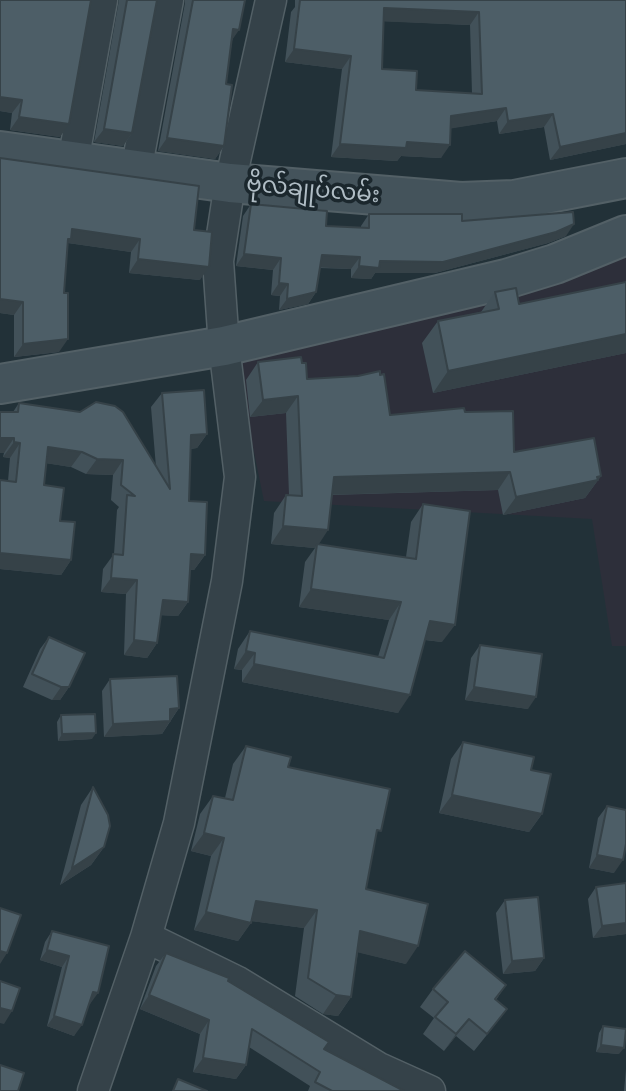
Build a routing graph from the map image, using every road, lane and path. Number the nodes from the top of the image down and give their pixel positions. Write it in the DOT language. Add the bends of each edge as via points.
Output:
graph roads {
  1 [pos="102,0"];
  2 [pos="168,0"];
  3 [pos="271,0"];
  4 [pos="0,151"];
  5 [pos="73,162"];
  6 [pos="136,171"];
  7 [pos="626,178"];
  8 [pos="230,183"];
  9 [pos="626,235"];
  10 [pos="224,346"];
  11 [pos="0,384"];
  12 [pos="146,937"];
  13 [pos="93,1091"];
  14 [pos="430,1091"];
  1 -- 5 [label="street"];
  2 -- 6 [label="street"];
  3 -- 8 [label="street"];
  4 -- 5 [label="street, ဗိုလ်‌ချုပ်‌လမ်း"];
  5 -- 6 [label="street, ဗိုလ်‌ချုပ်‌လမ်း"];
  6 -- 8 [label="street, ဗိုလ်‌ချုပ်‌လမ်း"];
  7 -- 8 [label="street, ဗိုလ်‌ချုပ်‌လမ်း" via="514,200 461,202"];
  8 -- 10 [label="street" via="218,261"];
  9 -- 10 [label="street" via="506,279"];
  10 -- 11 [label="street"];
  10 -- 12 [label="street" via="240,477 228,581 179,823"];
  12 -- 13 [label="street"];
  12 -- 14 [label="street" via="238,982 379,1068"];
}
